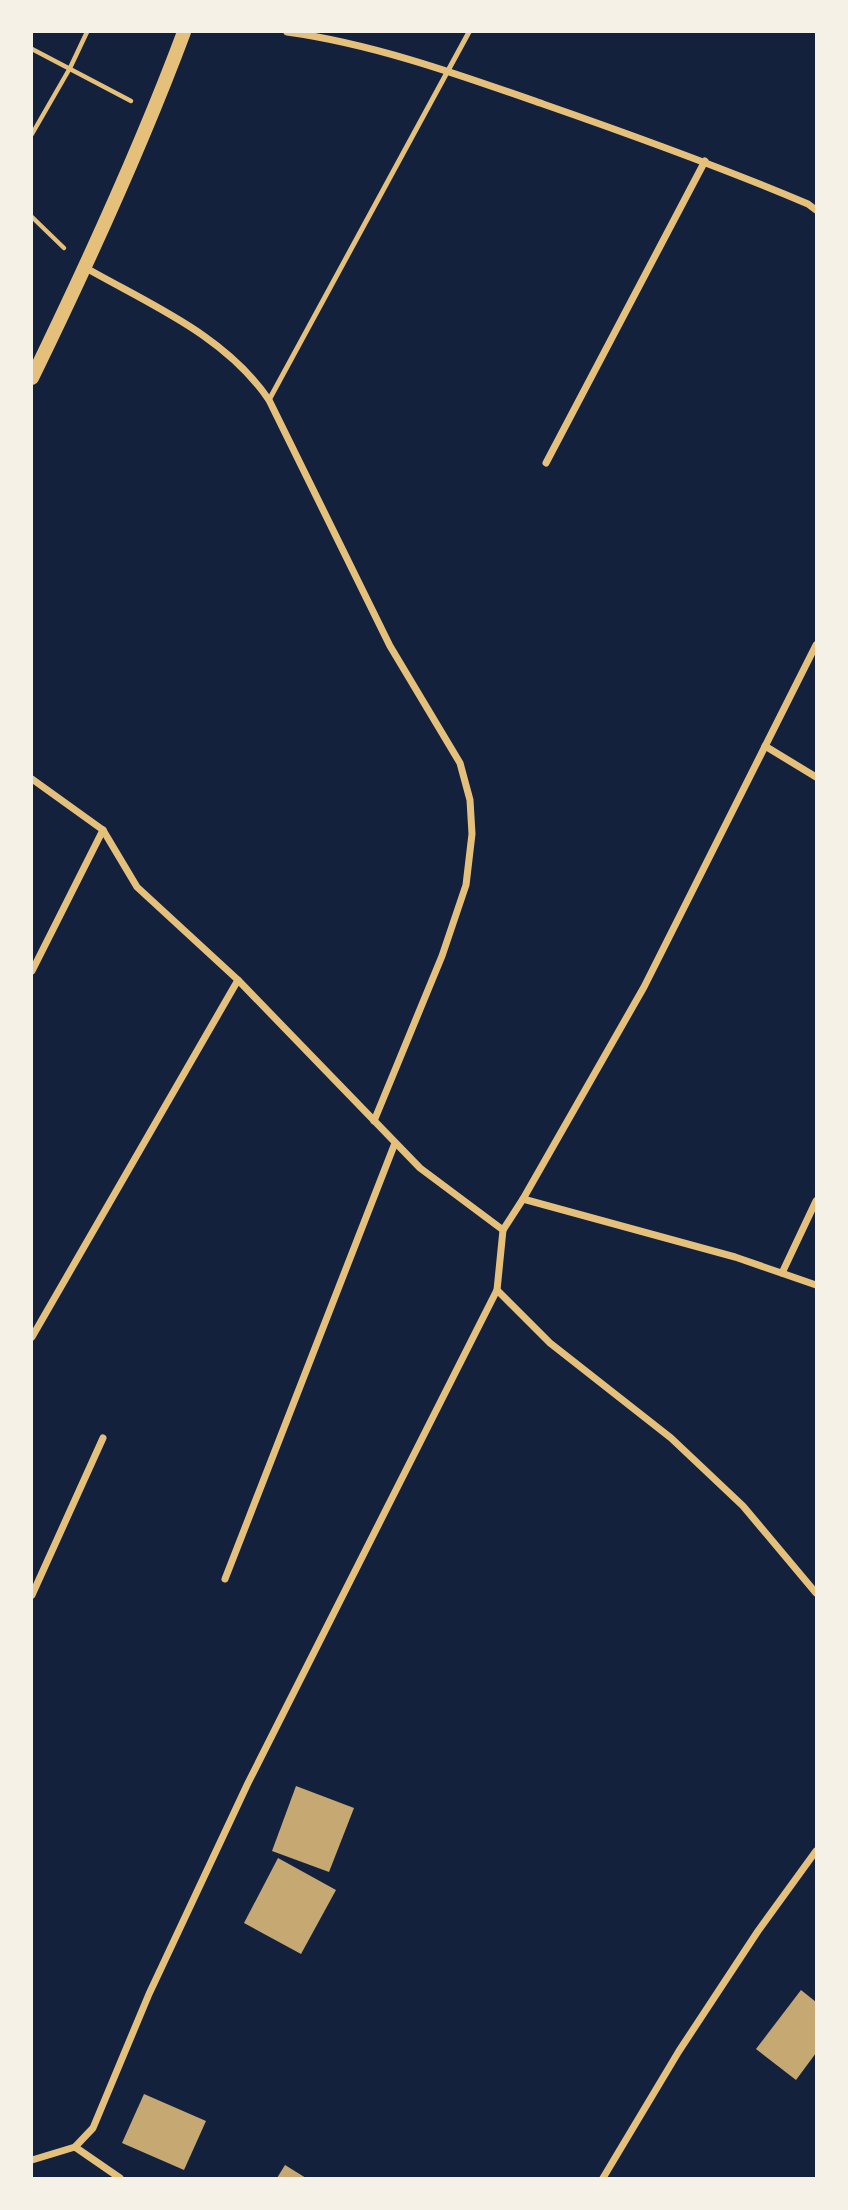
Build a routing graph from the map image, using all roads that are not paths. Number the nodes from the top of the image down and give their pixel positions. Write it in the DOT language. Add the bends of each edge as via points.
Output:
graph roads {
  1 [pos="184,32"];
  2 [pos="287,32"];
  3 [pos="469,32"];
  4 [pos="449,71"];
  5 [pos="705,161"];
  6 [pos="817,210"];
  7 [pos="86,268"];
  8 [pos="32,379"];
  9 [pos="269,400"];
  10 [pos="546,463"];
  11 [pos="817,645"];
  12 [pos="765,746"];
  13 [pos="817,777"];
  14 [pos="32,779"];
  15 [pos="103,830"];
  16 [pos="32,971"];
  17 [pos="238,979"];
  18 [pos="374,1121"];
  19 [pos="395,1143"];
  20 [pos="523,1199"];
  21 [pos="817,1201"];
  22 [pos="503,1230"];
  23 [pos="782,1273"];
  24 [pos="817,1285"];
  25 [pos="497,1290"];
  26 [pos="32,1337"];
  27 [pos="103,1438"];
  28 [pos="225,1579"];
  29 [pos="34,1583"];
  30 [pos="817,1593"];
  31 [pos="32,1595"];
  32 [pos="817,1851"];
  33 [pos="75,2147"];
  34 [pos="32,2160"];
  35 [pos="120,2179"];
  36 [pos="603,2179"];
  1 -- 7 [label="main road"];
  2 -- 4 [label="street"];
  3 -- 4 [label="lane"];
  4 -- 5 [label="street"];
  4 -- 9 [label="lane"];
  5 -- 6 [label="street"];
  5 -- 10 [label="street"];
  7 -- 8 [label="main road"];
  7 -- 9 [label="street" via="197,331 252,376"];
  9 -- 18 [label="street" via="390,646 460,763 470,800 472,834 466,885"];
  11 -- 12 [label="street"];
  12 -- 13 [label="street"];
  12 -- 20 [label="street" via="643,986"];
  14 -- 15 [label="street"];
  15 -- 16 [label="street"];
  15 -- 17 [label="street" via="137,887"];
  17 -- 18 [label="street"];
  17 -- 26 [label="street"];
  18 -- 19 [label="street"];
  19 -- 22 [label="street" via="420,1168"];
  19 -- 28 [label="street"];
  20 -- 22 [label="street"];
  20 -- 23 [label="street"];
  21 -- 23 [label="street"];
  22 -- 25 [label="street"];
  23 -- 24 [label="street"];
  25 -- 30 [label="street" via="550,1343 671,1438 743,1506"];
  25 -- 33 [label="street" via="248,1783 149,1994 93,2128"];
  27 -- 29 [label="street"];
  29 -- 31 [label="street"];
  32 -- 36 [label="street" via="679,2051"];
  33 -- 34 [label="street"];
  33 -- 35 [label="street"];
}
